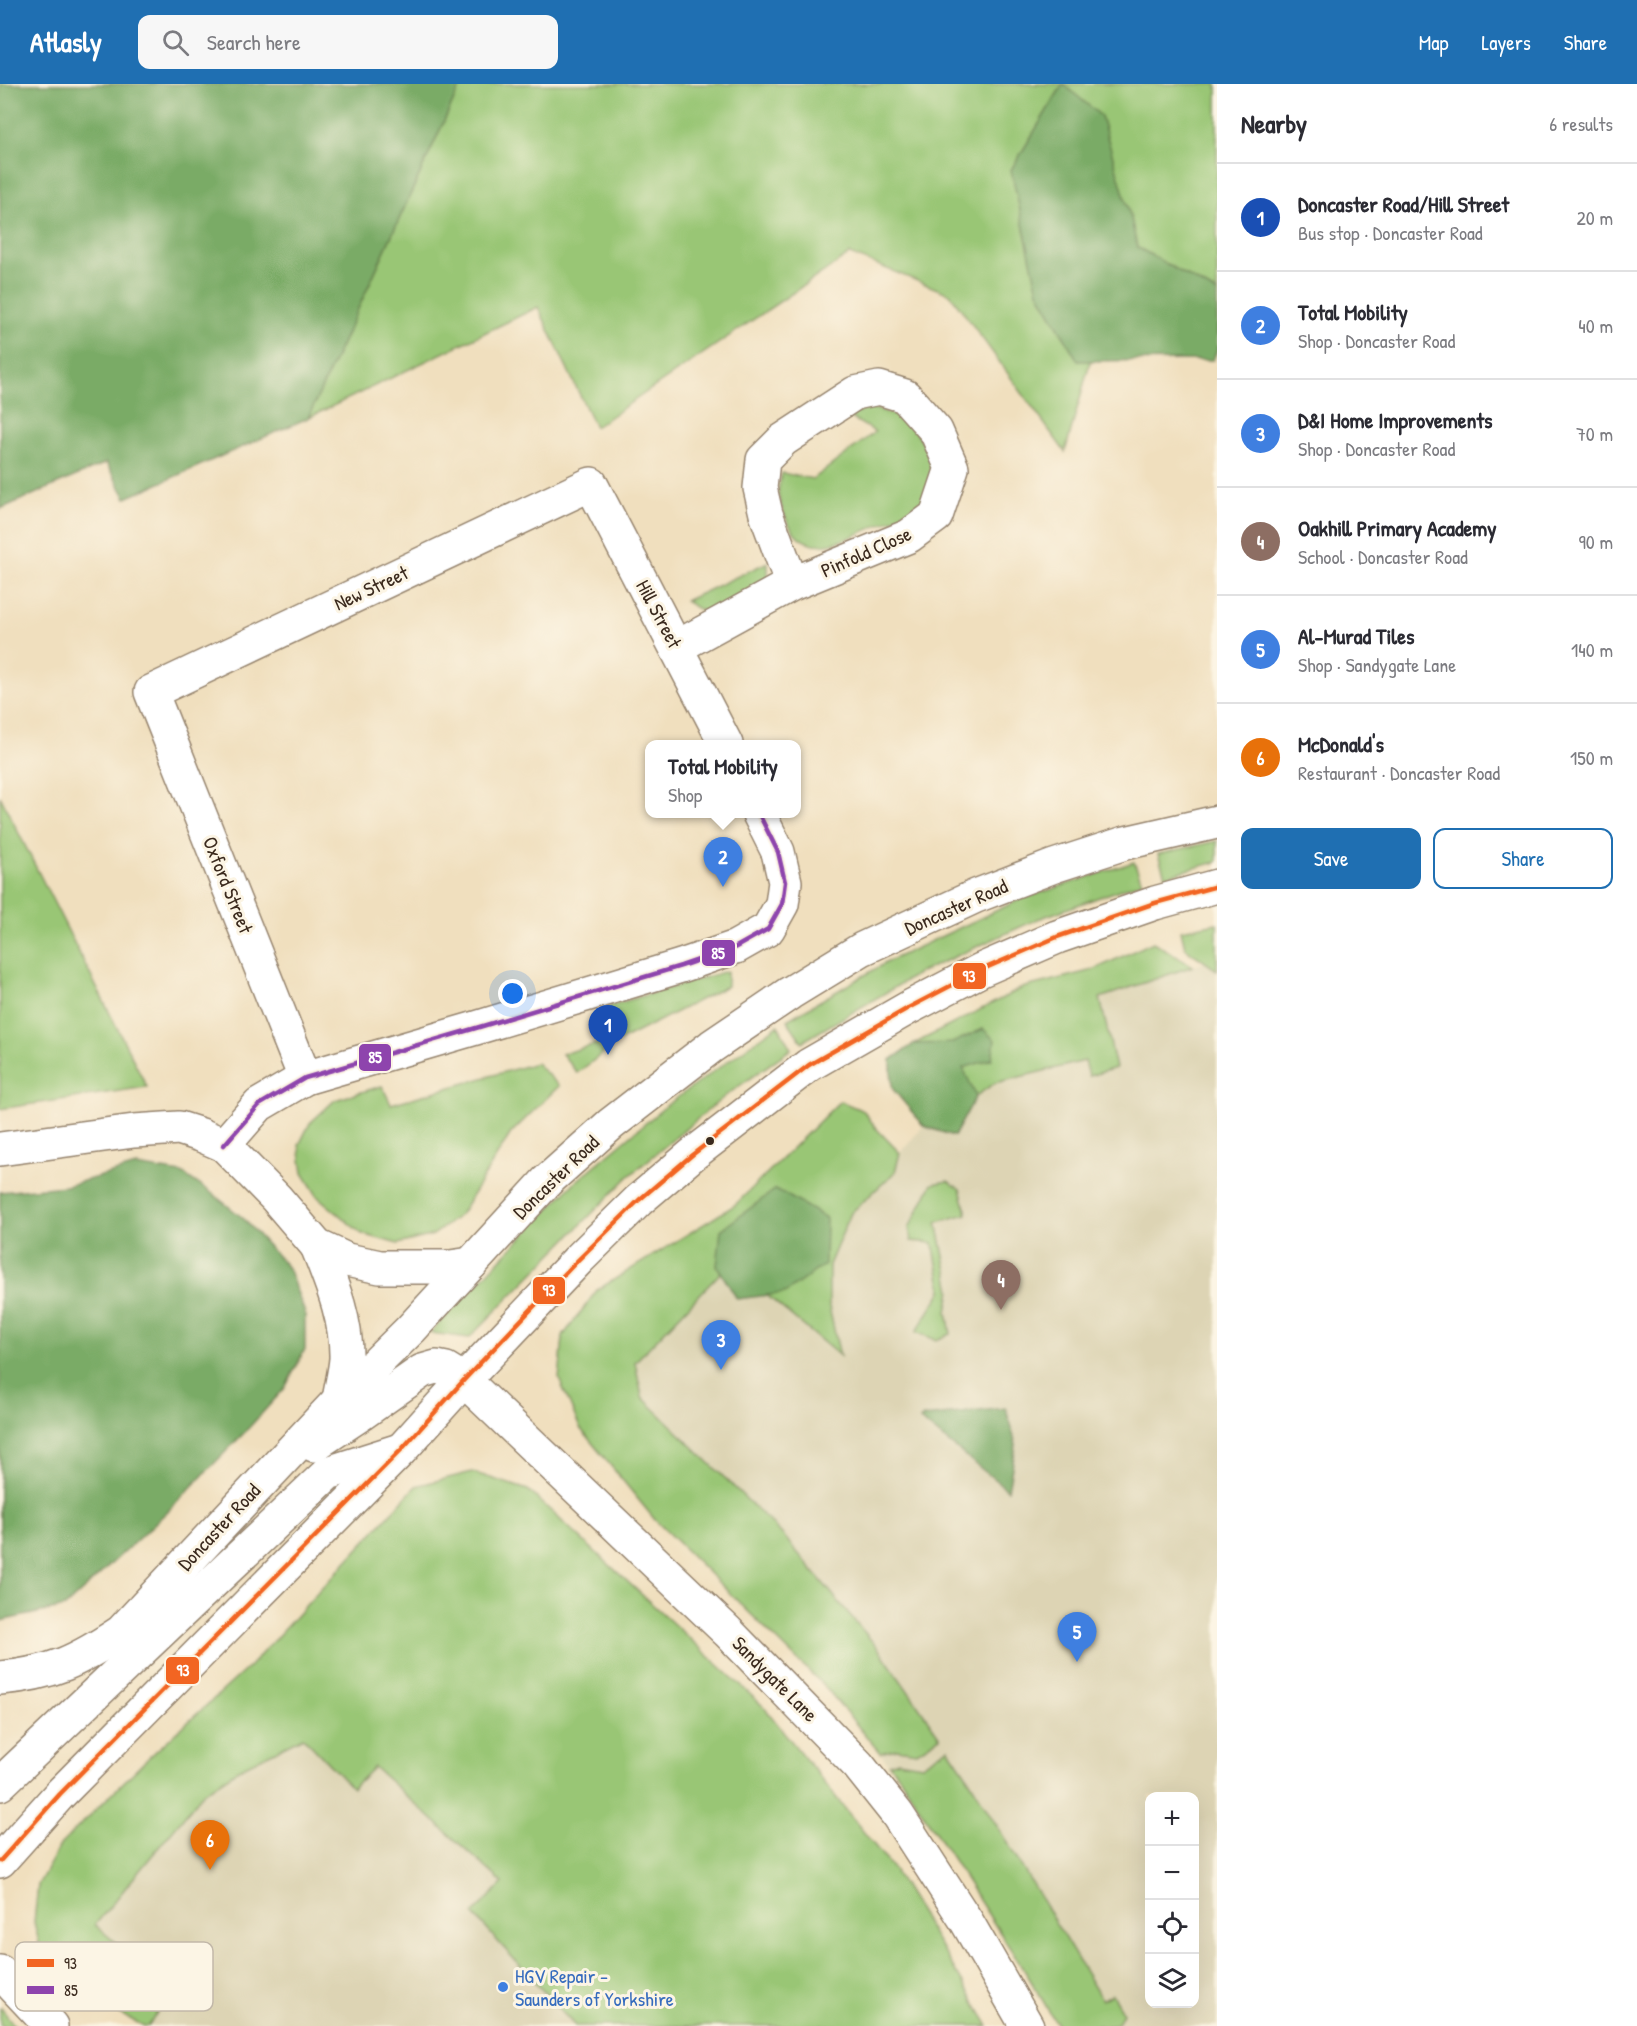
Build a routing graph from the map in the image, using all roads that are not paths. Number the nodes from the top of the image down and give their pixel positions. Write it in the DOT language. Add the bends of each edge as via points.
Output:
graph roads {
  1 [pos="591,484"];
  2 [pos="792,584"];
  3 [pos="677,647"];
  4 [pos="151,692"];
  5 [pos="724,740"];
  6 [pos="761,818"];
  7 [pos="1217,822"];
  8 [pos="1217,886"];
  9 [pos="305,1078"];
  10 [pos="224,1145"];
  11 [pos="0,1149"];
  12 [pos="317,1246"];
  13 [pos="471,1264"];
  14 [pos="464,1380"];
  15 [pos="339,1400"];
  16 [pos="401,1450"];
  17 [pos="272,1472"];
  18 [pos="0,1678"];
  19 [pos="0,1784"];
  20 [pos="0,1861"];
  21 [pos="0,1972"];
  22 [pos="15,1988"];
  23 [pos="37,2011"];
  24 [pos="51,2026"];
  25 [pos="1027,2026"];
  1 -- 3 [label="main road, Hill Street"];
  1 -- 4 [label="main road, New Street"];
  2 -- 2 [label="main road, Pinfold Close" via="766,514 760,488 763,460 783,440 855,393 879,388 905,396 936,431 952,468 936,516 909,536"];
  2 -- 3 [label="main road, Pinfold Close"];
  3 -- 5 [label="main road, Hill Street"];
  4 -- 9 [label="main road, Oxford Street"];
  6 -- 9 [label="main road" via="778,852 785,882 782,904 768,929 736,947"];
  7 -- 13 [label="main road, Doncaster Road" via="1125,843 1054,866 976,896 862,949 712,1046 610,1124 547,1181"];
  8 -- 14 [label="main road" via="1068,933 981,970 809,1065 639,1200"];
  9 -- 10 [label="main road" via="259,1105"];
  10 -- 11 [label="main road" via="179,1128"];
  10 -- 12 [label="main road"];
  12 -- 13 [label="main road" via="347,1260 380,1267"];
  12 -- 15 [label="main road" via="342,1321 346,1359"];
  13 -- 15 [label="main road, Doncaster Road"];
  14 -- 16 [label="main road"];
  14 -- 17 [label="main road, Sandygate Lane" via="446,1369 422,1371"];
  14 -- 25 [label="main road, Sandygate Lane" via="728,1632 858,1765 897,1814 961,1912"];
  15 -- 17 [label="main road, Doncaster Road"];
  16 -- 19 [label="main road" via="328,1473"];
  16 -- 20 [label="main road" via="60,1794"];
  17 -- 18 [label="main road, Doncaster Road" via="121,1632 79,1659 38,1673"];
  21 -- 22 [label="main road"];
  23 -- 24 [label="main road"];
}
